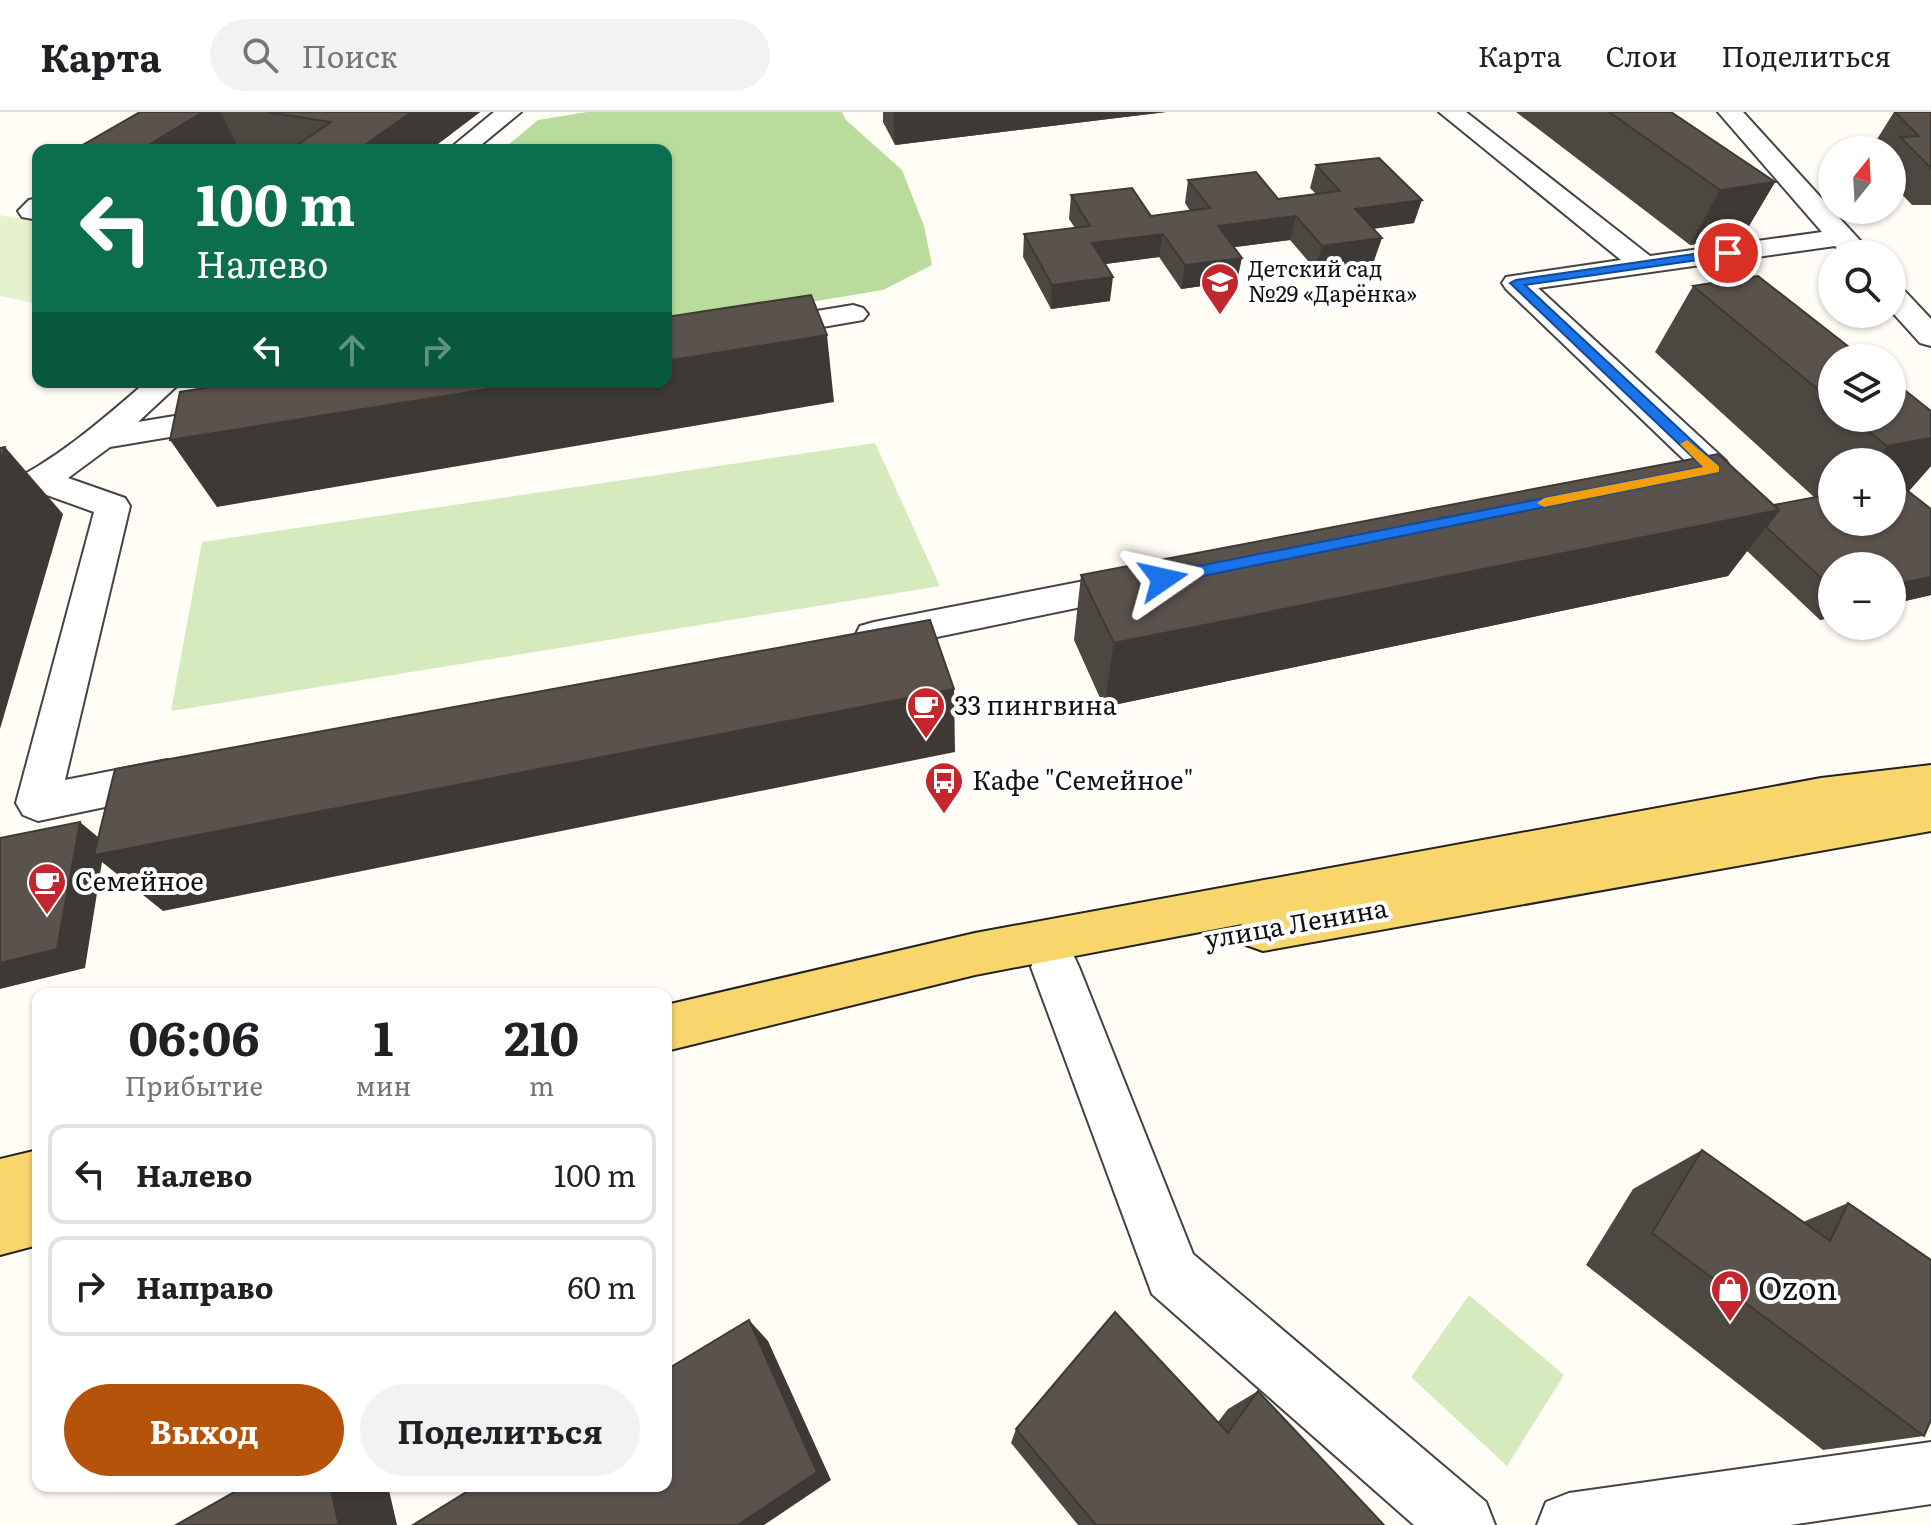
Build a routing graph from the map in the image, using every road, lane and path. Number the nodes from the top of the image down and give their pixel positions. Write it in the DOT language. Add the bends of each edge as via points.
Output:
graph roads {
  1 [pos="509,112"];
  2 [pos="1451,112"];
  3 [pos="1730,112"];
  4 [pos="468,144"];
  5 [pos="1844,240"];
  6 [pos="1818,248"];
  7 [pos="1645,265"];
  8 [pos="1906,309"];
  9 [pos="853,314"];
  10 [pos="1931,337"];
  11 [pos="672,344"];
  12 [pos="158,388"];
  13 [pos="256,413"];
  14 [pos="100,439"];
  15 [pos="1667,478"];
  16 [pos="42,481"];
  17 [pos="0,501"];
  18 [pos="1167,578"];
  19 [pos="834,644"];
  20 [pos="209,769"];
  21 [pos="1931,782"];
  22 [pos="1931,813"];
  23 [pos="1055,967"];
  24 [pos="672,1027"];
  25 [pos="672,1056"];
  26 [pos="32,1178"];
  27 [pos="0,1186"];
  28 [pos="32,1219"];
  29 [pos="0,1227"];
  30 [pos="1931,1473"];
  31 [pos="1463,1525"];
  32 [pos="1569,1525"];
  1 -- 4 [label="street"];
  2 -- 7 [label="street"];
  3 -- 5 [label="street"];
  6 -- 7 [label="street"];
  7 -- 15 [label="street" via="1516,283 1714,469"];
  8 -- 10 [label="street"];
  9 -- 11 [label="street"];
  12 -- 14 [label="street"];
  13 -- 14 [label="street"];
  14 -- 16 [label="street"];
  16 -- 17 [label="street"];
  16 -- 20 [label="street" via="113,506 38,803"];
  18 -- 19 [label="street"];
  21 -- 24 [label="main road" via="1821,795 990,951"];
  22 -- 23 [label="main road, улица Ленина"];
  23 -- 25 [label="main road, улица Ленина"];
  23 -- 31 [label="street" via="1172,1274"];
  26 -- 27 [label="main road"];
  28 -- 29 [label="main road"];
  30 -- 32 [label="street"];
}
